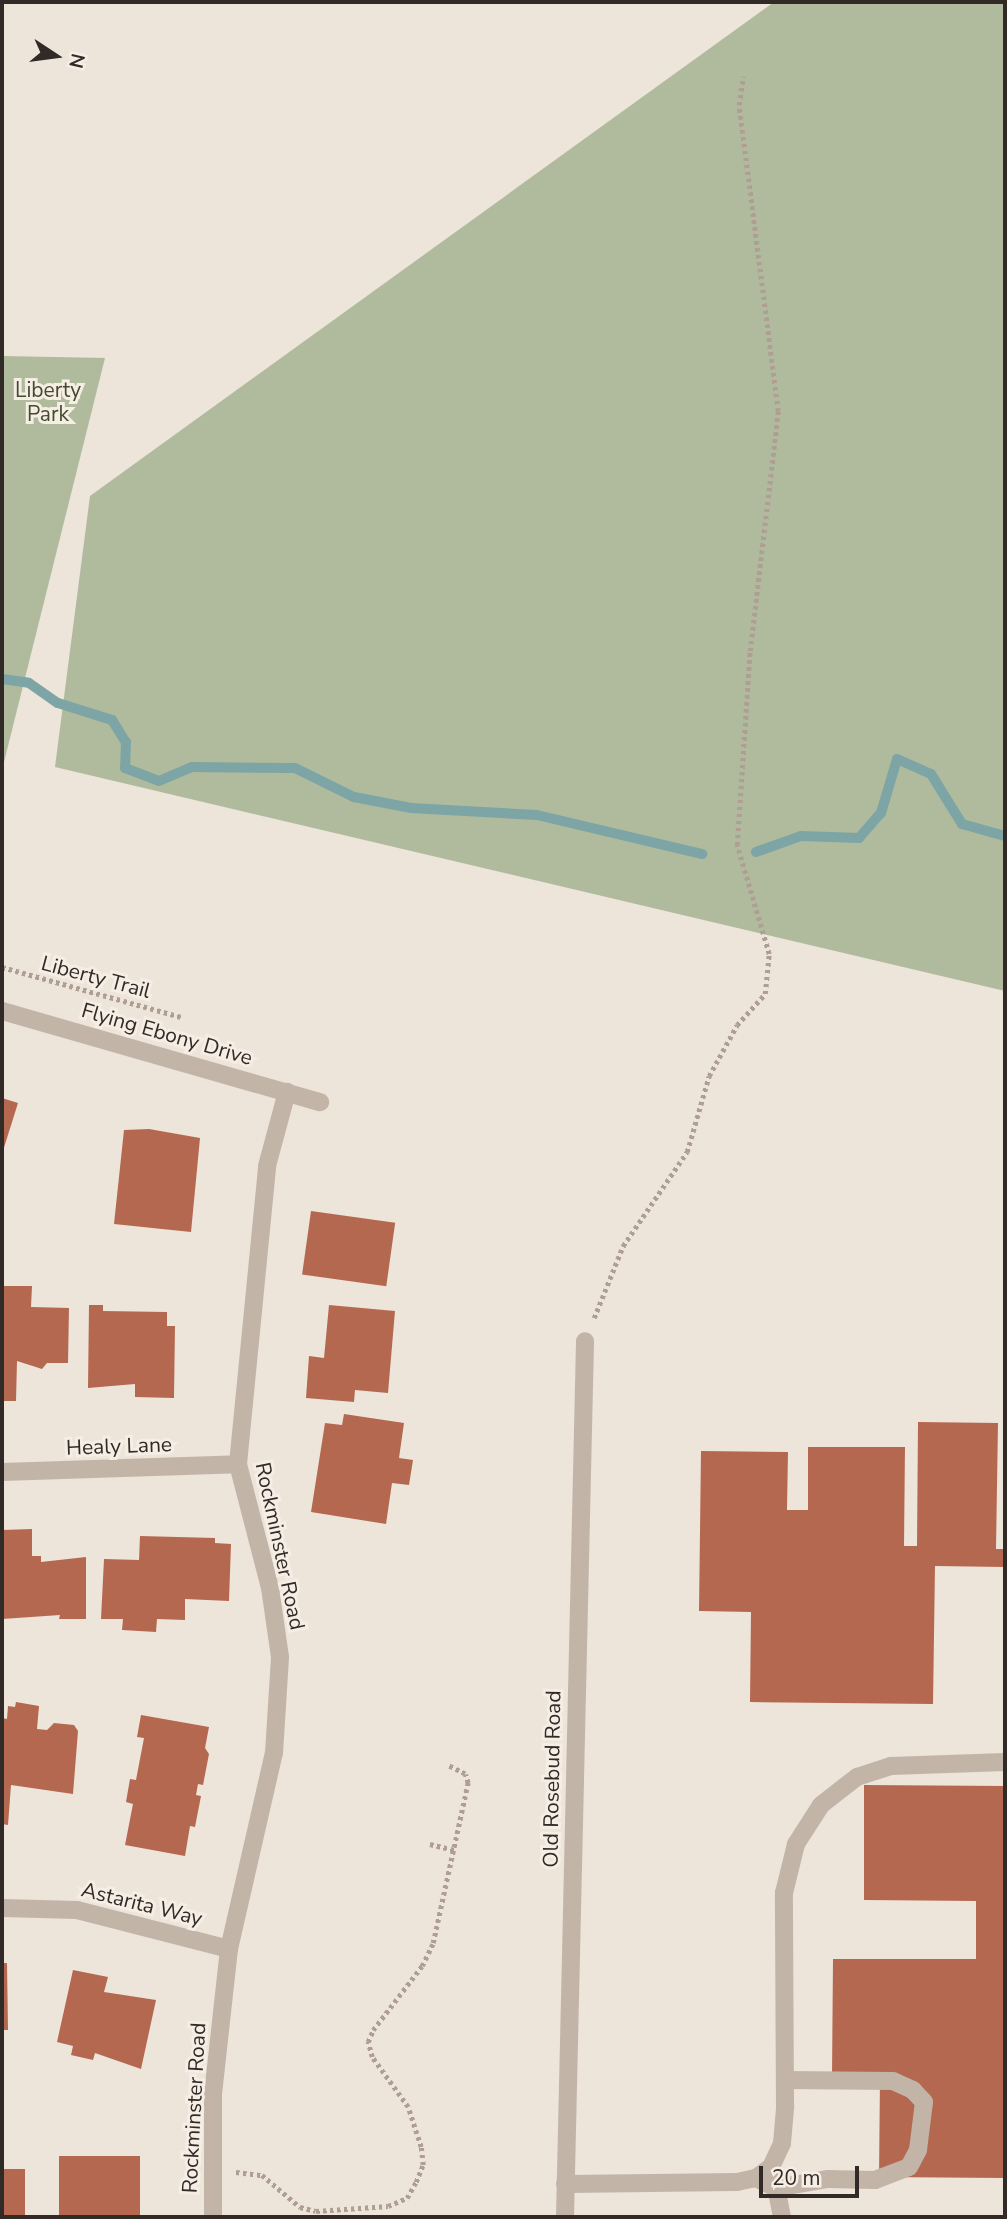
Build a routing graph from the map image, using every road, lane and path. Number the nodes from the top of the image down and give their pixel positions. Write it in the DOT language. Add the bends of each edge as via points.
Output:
graph roads {
  1 [pos="743,76"];
  2 [pos="2,967"];
  3 [pos="2,1011"];
  4 [pos="181,1017"];
  5 [pos="287,1092"];
  6 [pos="320,1102"];
  7 [pos="585,1341"];
  8 [pos="238,1464"];
  9 [pos="2,1472"];
  10 [pos="1005,1762"];
  11 [pos="447,1765"];
  12 [pos="430,1844"];
  13 [pos="454,1850"];
  14 [pos="2,1908"];
  15 [pos="229,1949"];
  16 [pos="785,2080"];
  17 [pos="771,2167"];
  18 [pos="210,2173"];
  19 [pos="757,2179"];
  20 [pos="565,2184"];
  21 [pos="776,2188"];
  22 [pos="213,2217"];
  23 [pos="565,2217"];
  24 [pos="782,2217"];
  1 -- 7 [label="path" via="739,106 778,411 750,651 737,845 769,954 765,993 737,1025 709,1076 687,1152 623,1246"];
  2 -- 4 [label="path, Liberty Trail"];
  3 -- 5 [label="street, Flying Ebony Drive"];
  5 -- 6 [label="street, Flying Ebony Drive"];
  5 -- 8 [label="street, Rockminster Road" via="267,1166"];
  7 -- 20 [label="street, Old Rosebud Road"];
  8 -- 9 [label="street, Healy Lane"];
  8 -- 15 [label="street, Rockminster Road" via="270,1588 280,1657 274,1753"];
  10 -- 16 [label="street" via="891,1766 857,1777 821,1805 796,1844 784,1893"];
  11 -- 13 [label="path" via="465,1774 468,1783"];
  12 -- 13 [label="path"];
  13 -- 18 [label="path" via="433,1942 422,1966 368,2042 372,2057 408,2107 422,2147 423,2165 407,2198 388,2206 316,2211 300,2207 262,2175"];
  14 -- 15 [label="street, Astarita Way" via="77,1910"];
  15 -- 18 [label="street, Rockminster Road"];
  16 -- 17 [label="street" via="782,2143"];
  16 -- 21 [label="street" via="893,2081 924,2102 925,2122 909,2167 895,2175"];
  17 -- 19 [label="street"];
  17 -- 21 [label="street"];
  18 -- 22 [label="street, Rockminster Road"];
  19 -- 20 [label="street"];
  19 -- 21 [label="street"];
  20 -- 23 [label="street, Old Rosebud Road"];
  21 -- 24 [label="street"];
}
